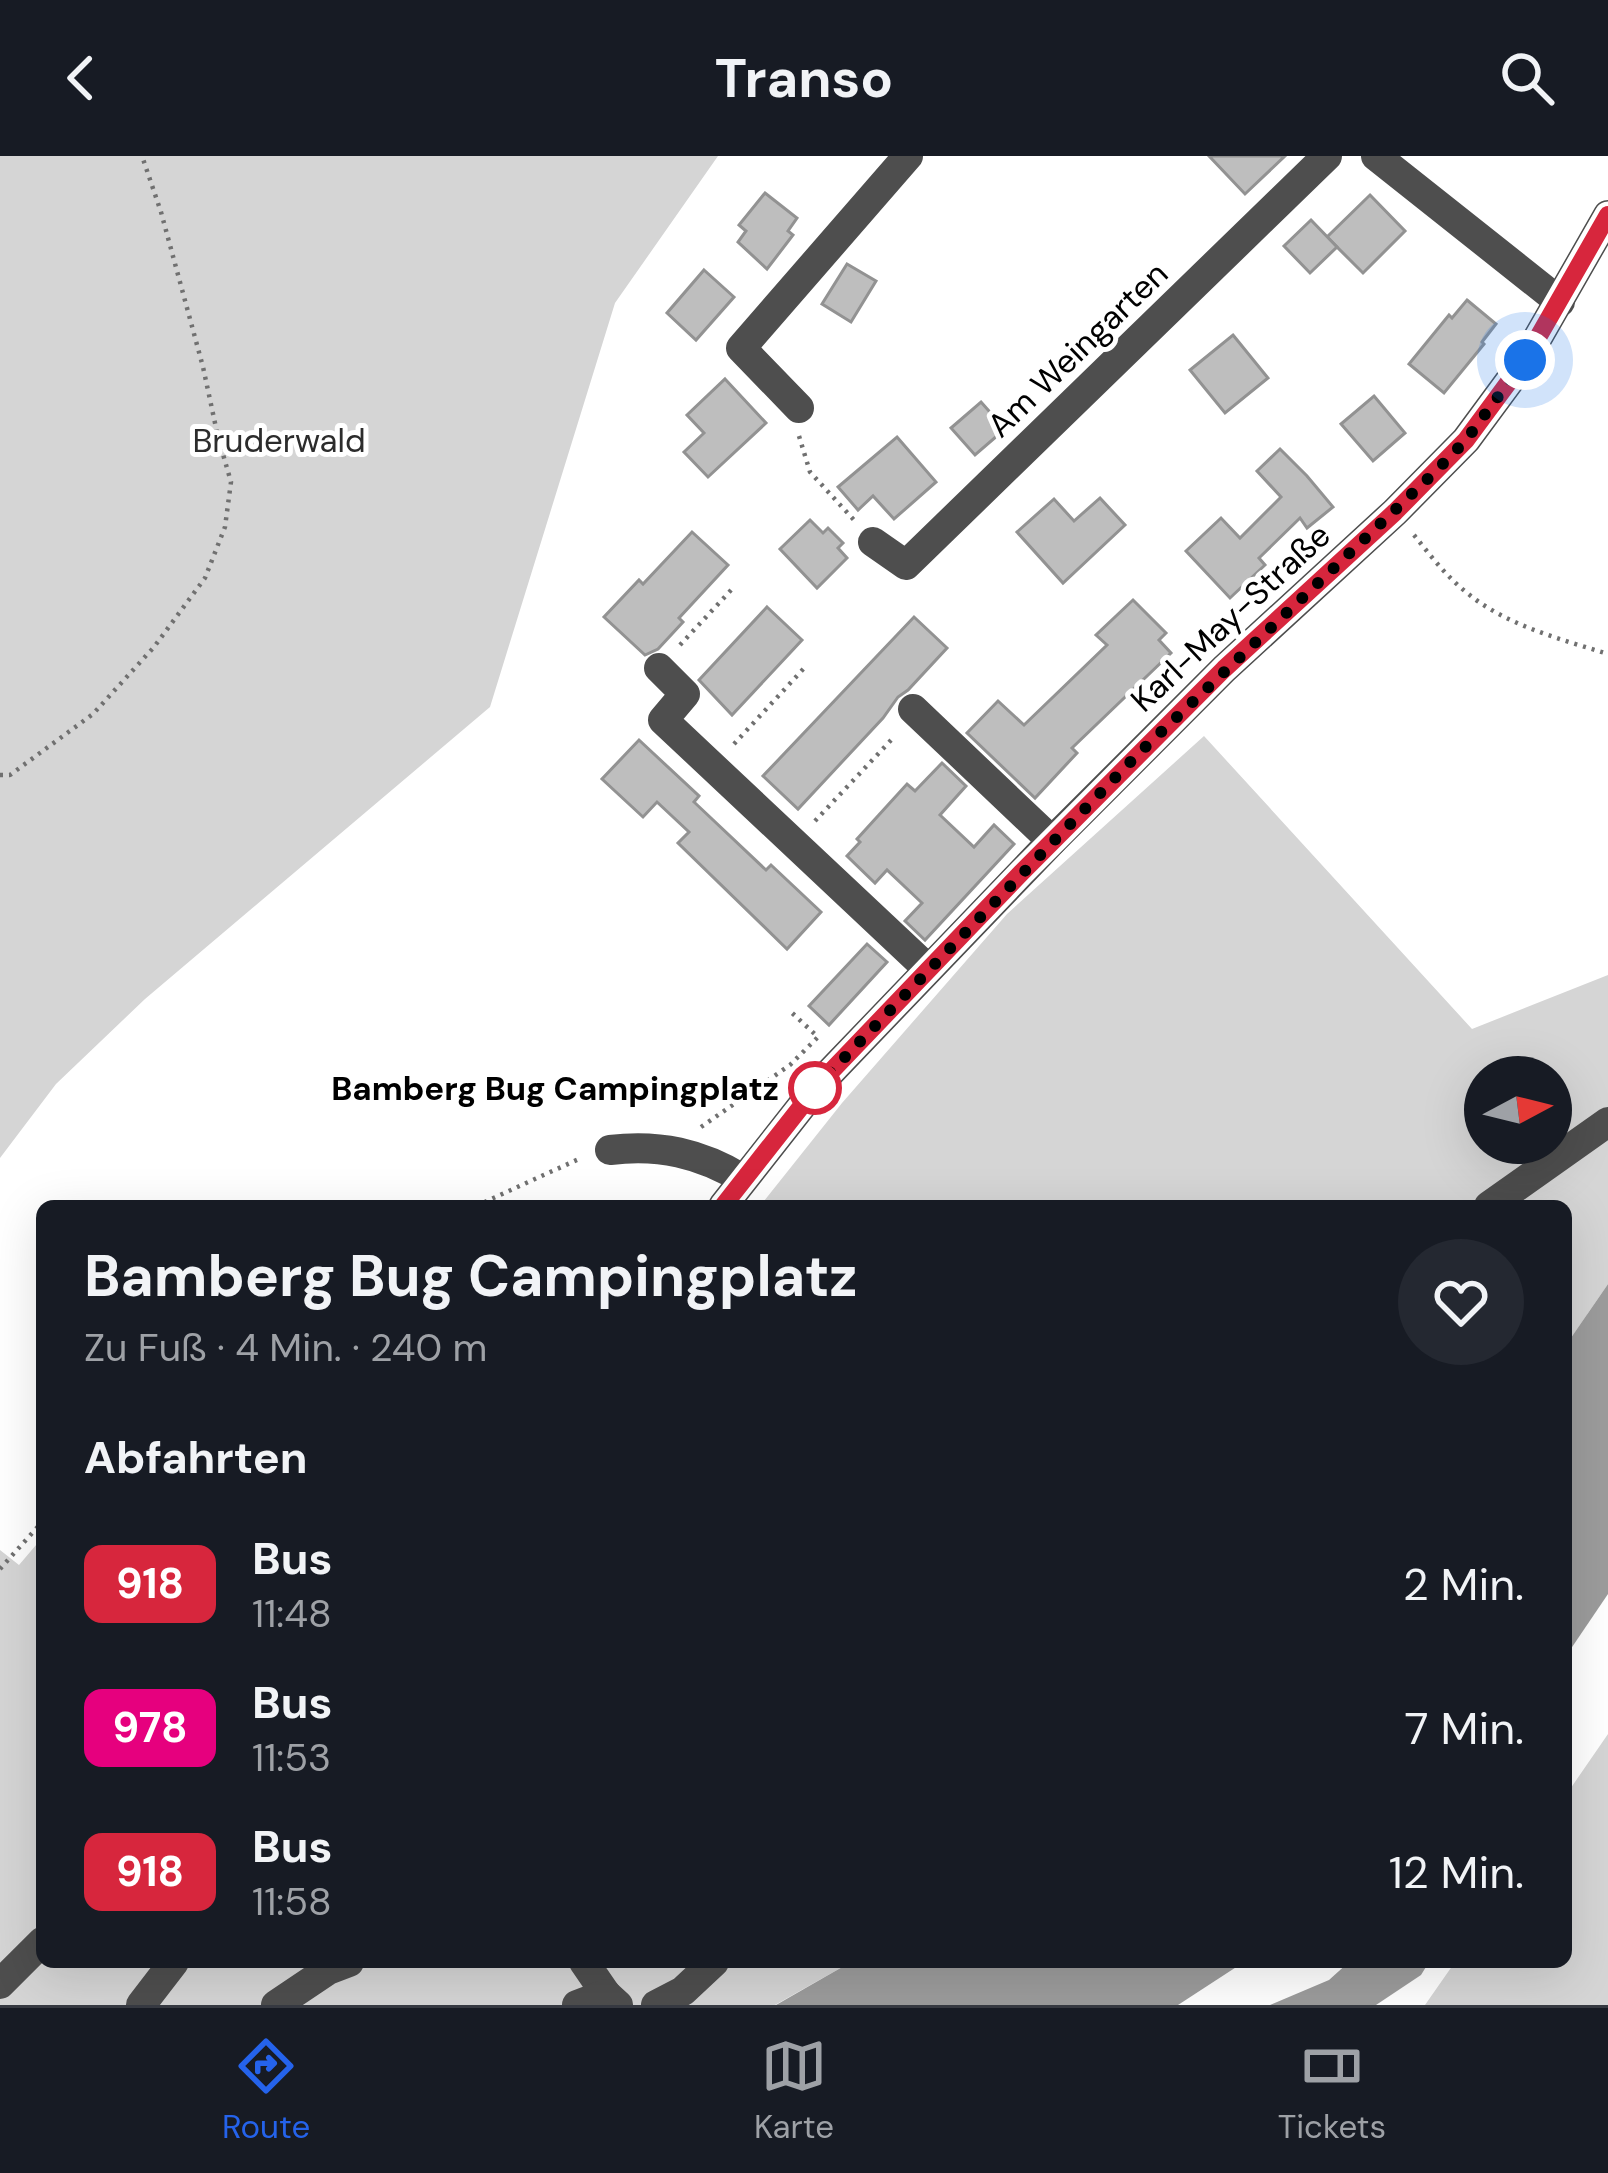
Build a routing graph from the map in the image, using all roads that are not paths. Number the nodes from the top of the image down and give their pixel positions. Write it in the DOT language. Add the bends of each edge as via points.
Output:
graph roads {
  1 [pos="908,156"];
  2 [pos="1328,156"];
  3 [pos="1376,156"];
  4 [pos="1608,215"];
  5 [pos="1560,302"];
  6 [pos="799,408"];
  7 [pos="874,542"];
  8 [pos="659,668"];
  9 [pos="913,709"];
  10 [pos="1052,841"];
  11 [pos="928,969"];
  12 [pos="1608,1122"];
  13 [pos="610,1150"];
  14 [pos="743,1179"];
  15 [pos="728,1200"];
  16 [pos="1498,1200"];
  17 [pos="36,1948"];
  18 [pos="169,1968"];
  19 [pos="333,1968"];
  20 [pos="587,1968"];
  21 [pos="708,1968"];
  22 [pos="0,1984"];
  23 [pos="601,2001"];
  24 [pos="141,2005"];
  25 [pos="276,2005"];
  26 [pos="656,2005"];
  1 -- 6 [label="street" via="741,348"];
  2 -- 7 [label="street, Am Weingarten" via="906,565"];
  3 -- 5 [label="street"];
  4 -- 5 [label="street, Karl-May-Straße"];
  5 -- 10 [label="street, Karl-May-Straße" via="1466,440"];
  8 -- 11 [label="street" via="685,694 663,719"];
  9 -- 10 [label="street"];
  10 -- 11 [label="street, Karl-May-Straße"];
  11 -- 14 [label="street, Karl-May-Straße"];
  12 -- 16 [label="street"];
  13 -- 14 [label="street" via="682,1151"];
  14 -- 15 [label="street, Karl-May-Straße"];
  17 -- 22 [label="street"];
  18 -- 24 [label="street"];
  19 -- 25 [label="street"];
  20 -- 23 [label="street"];
  21 -- 26 [label="street"];
}
